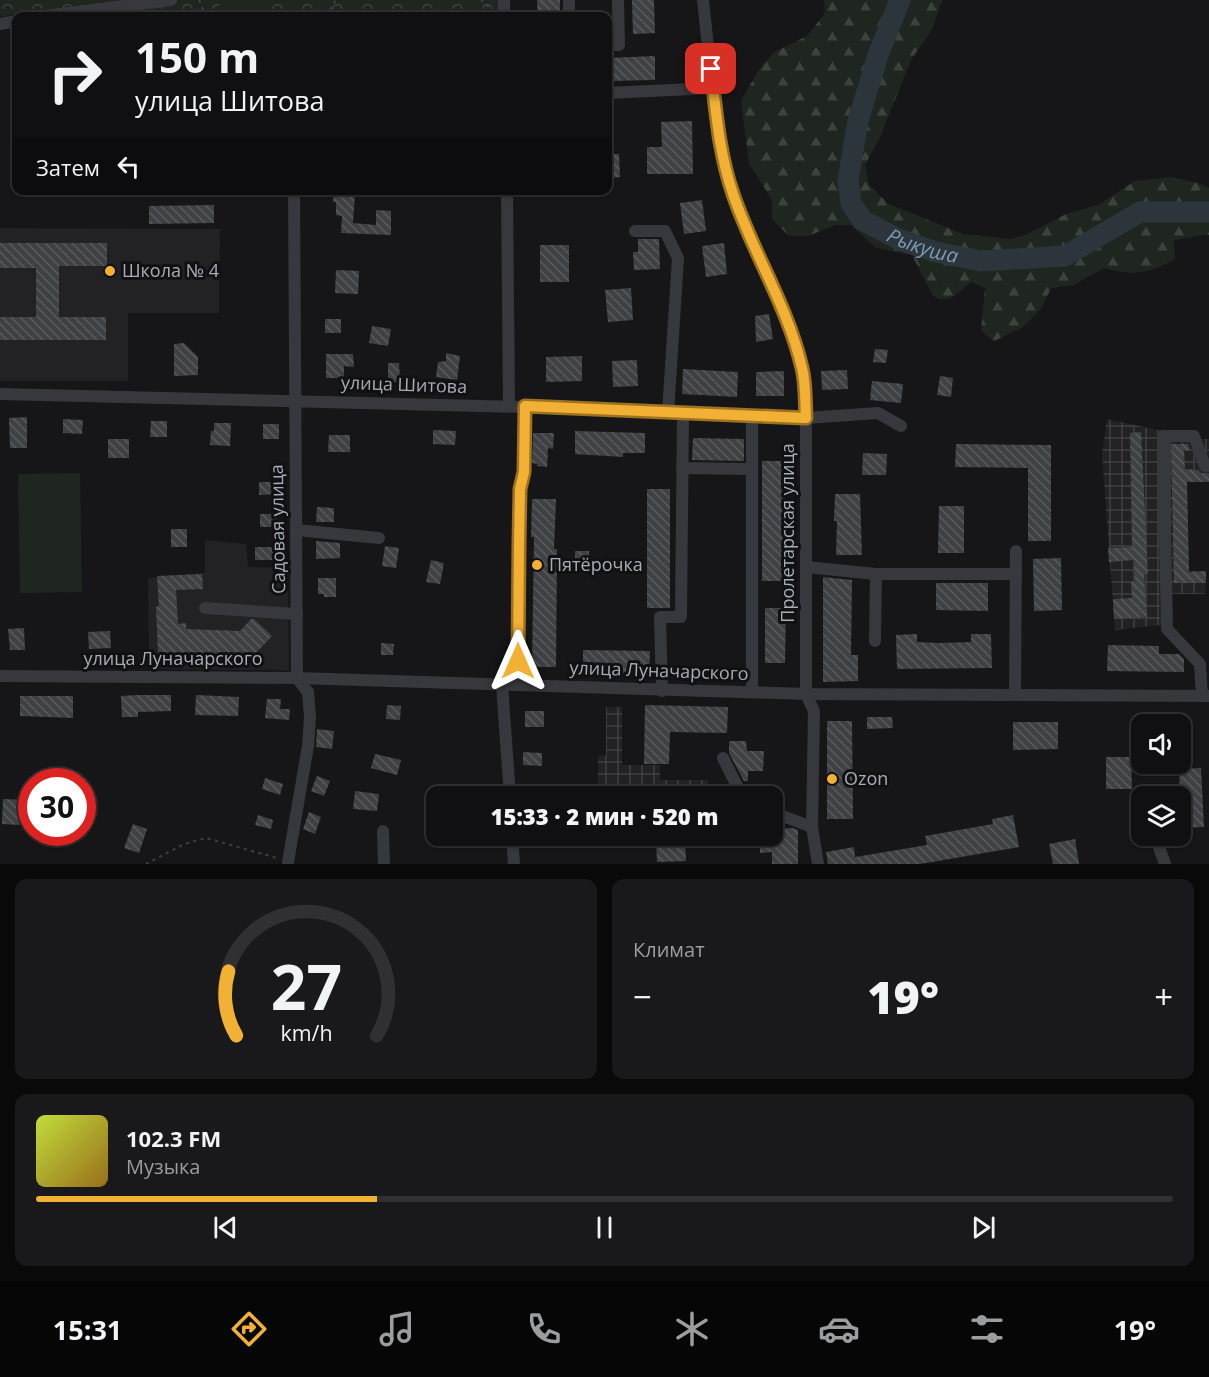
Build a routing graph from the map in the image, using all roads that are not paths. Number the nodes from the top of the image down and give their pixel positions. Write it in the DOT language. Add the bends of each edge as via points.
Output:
graph roads {
  1 [pos="171,0"];
  2 [pos="618,0"];
  3 [pos="703,0"];
  4 [pos="76,12"];
  5 [pos="612,45"];
  6 [pos="714,88"];
  7 [pos="612,93"];
  8 [pos="294,195"];
  9 [pos="507,195"];
  10 [pos="635,231"];
  11 [pos="0,394"];
  12 [pos="294,400"];
  13 [pos="509,406"];
  14 [pos="525,406"];
  15 [pos="668,413"];
  16 [pos="683,414"];
  17 [pos="752,416"];
  18 [pos="806,418"];
  19 [pos="901,426"];
  20 [pos="1209,466"];
  21 [pos="682,468"];
  22 [pos="752,469"];
  23 [pos="296,530"];
  24 [pos="379,538"];
  25 [pos="1016,551"];
  26 [pos="806,567"];
  27 [pos="1016,573"];
  28 [pos="876,574"];
  29 [pos="205,608"];
  30 [pos="297,614"];
  31 [pos="875,641"];
  32 [pos="0,676"];
  33 [pos="297,678"];
  34 [pos="502,684"];
  35 [pos="518,685"];
  36 [pos="662,691"];
  37 [pos="752,692"];
  38 [pos="806,694"];
  39 [pos="1015,695"];
  40 [pos="1206,696"];
  41 [pos="723,758"];
  42 [pos="509,786"];
  43 [pos="737,786"];
  44 [pos="783,816"];
  45 [pos="812,826"];
  46 [pos="383,831"];
  47 [pos="513,846"];
  48 [pos="1159,846"];
  49 [pos="288,862"];
  50 [pos="384,864"];
  51 [pos="514,864"];
  52 [pos="818,864"];
  53 [pos="1165,864"];
  1 -- 4 [label="street"];
  2 -- 5 [label="street" via="619,45"];
  3 -- 6 [label="street, Пролетарская улица"];
  6 -- 7 [label="street"];
  6 -- 18 [label="street, Пролетарская улица" via="718,140 725,166 733,194 787,320 802,369"];
  8 -- 12 [label="street, Садовая улица"];
  9 -- 13 [label="street"];
  10 -- 15 [label="street" via="665,231 678,258"];
  11 -- 12 [label="street, улица Шитова"];
  12 -- 13 [label="street, улица Шитова"];
  12 -- 23 [label="street, Садовая улица"];
  13 -- 14 [label="street, улица Шитова"];
  14 -- 15 [label="street, улица Шитова"];
  14 -- 35 [label="street"];
  15 -- 16 [label="street, улица Шитова"];
  16 -- 17 [label="street, улица Шитова"];
  16 -- 21 [label="street"];
  17 -- 18 [label="street, улица Шитова"];
  17 -- 22 [label="street"];
  18 -- 19 [label="street, улица Шитова" via="879,413"];
  18 -- 26 [label="street, Пролетарская улица"];
  20 -- 40 [label="street" via="1205,466 1194,436 1163,435 1167,629 1200,664"];
  21 -- 22 [label="street"];
  21 -- 36 [label="street" via="681,616 660,617"];
  22 -- 37 [label="street"];
  23 -- 24 [label="street"];
  23 -- 30 [label="street, Садовая улица"];
  25 -- 27 [label="street"];
  26 -- 28 [label="street"];
  26 -- 38 [label="street, Пролетарская улица"];
  27 -- 28 [label="street"];
  27 -- 39 [label="street"];
  28 -- 31 [label="street"];
  29 -- 30 [label="street"];
  30 -- 33 [label="street, Садовая улица"];
  32 -- 33 [label="street, улица Луначарского"];
  33 -- 34 [label="street, улица Луначарского"];
  33 -- 49 [label="street, Садовая улица" via="308,692 310,717"];
  34 -- 35 [label="street, улица Луначарского"];
  34 -- 42 [label="street"];
  35 -- 36 [label="street, улица Луначарского"];
  36 -- 37 [label="street, улица Луначарского"];
  37 -- 38 [label="street, улица Луначарского"];
  38 -- 39 [label="street, улица Луначарского"];
  38 -- 45 [label="street, Пролетарская улица" via="814,711"];
  39 -- 40 [label="street, улица Луначарского"];
  41 -- 43 [label="street"];
  44 -- 45 [label="street"];
  45 -- 52 [label="street, Пролетарская улица"];
  46 -- 50 [label="street"];
  47 -- 51 [label="street"];
  48 -- 53 [label="street"];
}
